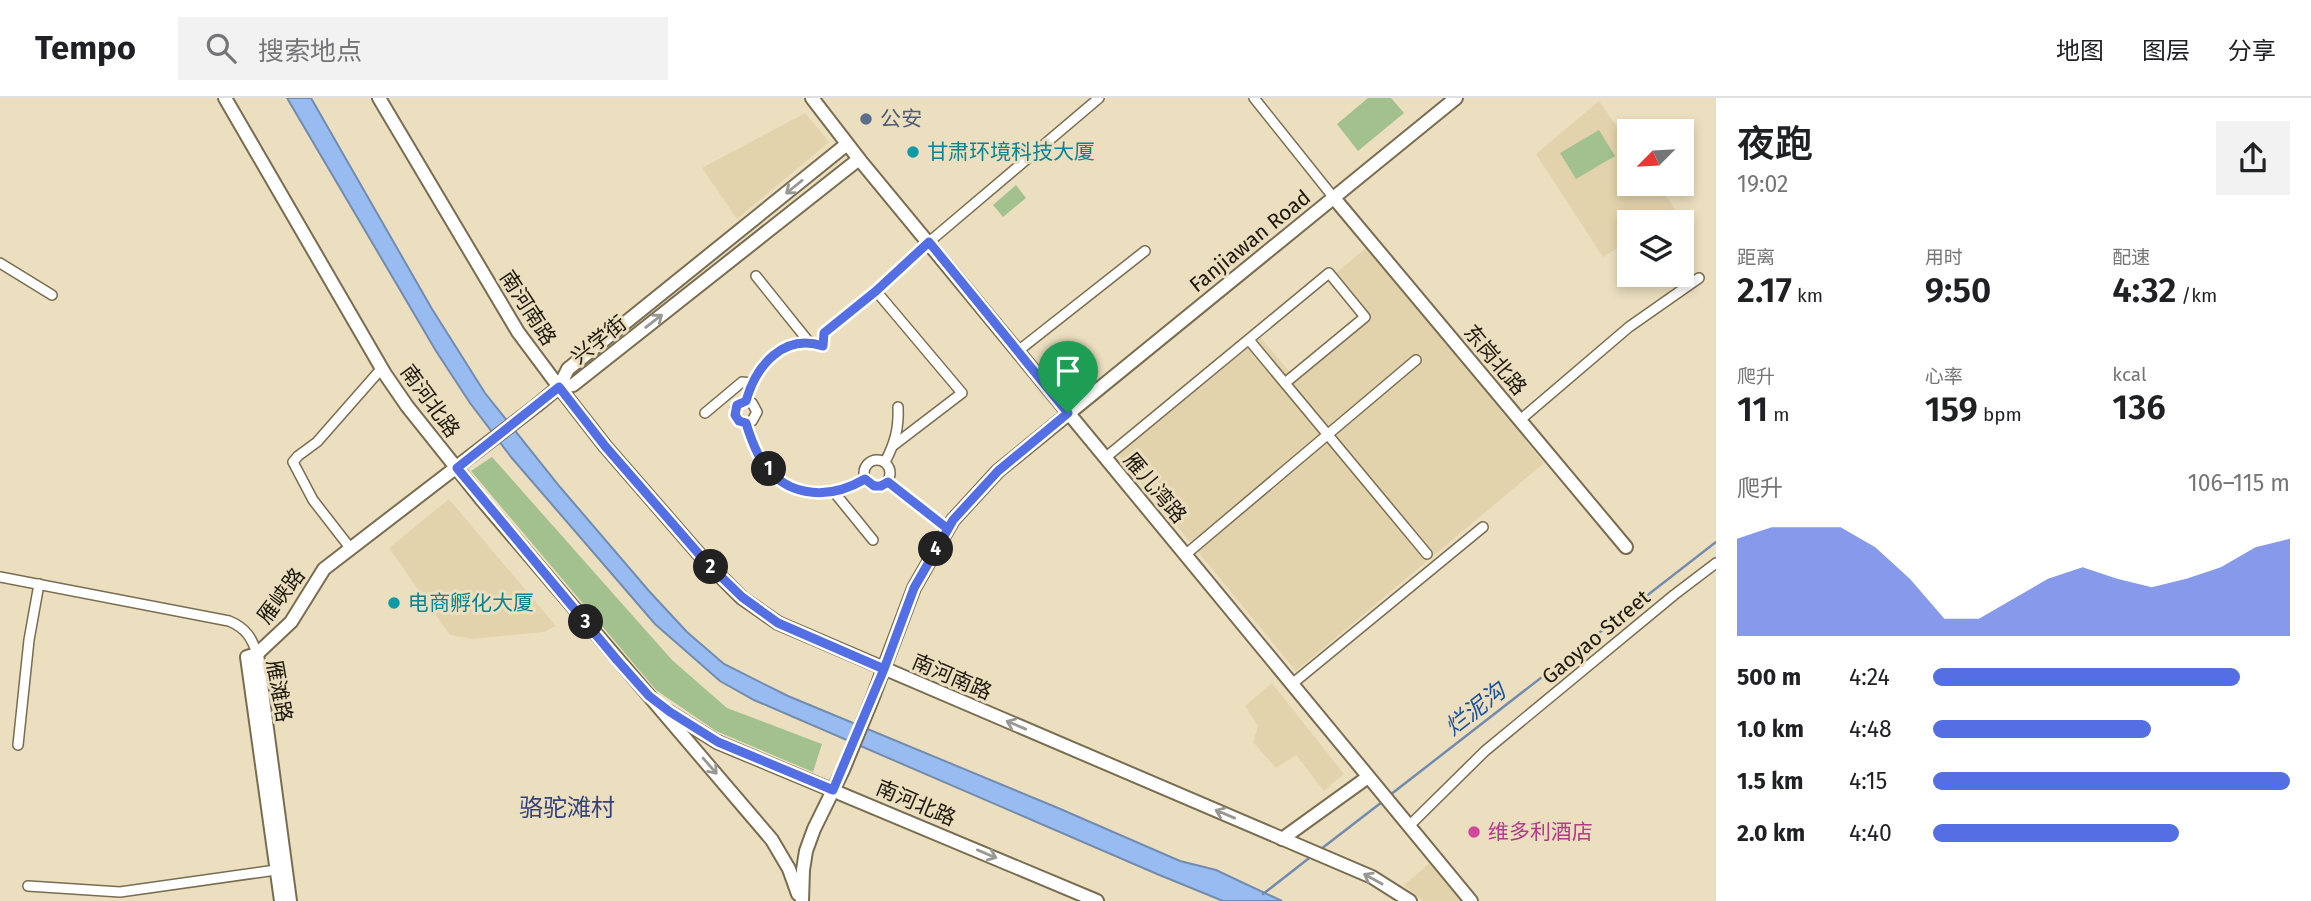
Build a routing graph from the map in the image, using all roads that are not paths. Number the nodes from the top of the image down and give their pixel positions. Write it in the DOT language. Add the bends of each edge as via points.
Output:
graph roads {
  1 [pos="225,98"];
  2 [pos="379,98"];
  3 [pos="812,98"];
  4 [pos="1099,98"];
  5 [pos="1254,98"];
  6 [pos="1455,98"];
  7 [pos="847,144"];
  8 [pos="859,159"];
  9 [pos="1334,198"];
  10 [pos="929,242"];
  11 [pos="1145,251"];
  12 [pos="0,263"];
  13 [pos="757,276"];
  14 [pos="1699,278"];
  15 [pos="876,291"];
  16 [pos="52,295"];
  17 [pos="1249,340"];
  18 [pos="809,342"];
  19 [pos="1018,351"];
  20 [pos="1416,360"];
  21 [pos="382,368"];
  22 [pos="752,383"];
  23 [pos="1285,383"];
  24 [pos="559,387"];
  25 [pos="746,401"];
  26 [pos="898,407"];
  27 [pos="705,413"];
  28 [pos="1068,413"];
  29 [pos="1520,420"];
  30 [pos="746,423"];
  31 [pos="1328,435"];
  32 [pos="894,445"];
  33 [pos="1105,458"];
  34 [pos="885,462"];
  35 [pos="457,468"];
  36 [pos="865,479"];
  37 [pos="888,482"];
  38 [pos="834,492"];
  39 [pos="1483,527"];
  40 [pos="948,529"];
  41 [pos="873,540"];
  42 [pos="1626,547"];
  43 [pos="351,549"];
  44 [pos="1427,554"];
  45 [pos="1185,555"];
  46 [pos="1716,563"];
  47 [pos="0,577"];
  48 [pos="39,584"];
  49 [pos="257,654"];
  50 [pos="884,669"];
  51 [pos="1292,684"];
  52 [pos="649,696"];
  53 [pos="18,745"];
  54 [pos="1370,779"];
  55 [pos="833,790"];
  56 [pos="1409,826"];
  57 [pos="1285,840"];
  58 [pos="276,870"];
  59 [pos="28,886"];
  60 [pos="281,901"];
  61 [pos="290,901"];
  62 [pos="801,901"];
  63 [pos="1097,901"];
  64 [pos="1410,901"];
  65 [pos="1471,901"];
  1 -- 21 [label="street, 南河北路"];
  2 -- 24 [label="street, 南河南路" via="518,332"];
  3 -- 7 [label="street, 雁儿湾路"];
  4 -- 10 [label="street"];
  5 -- 9 [label="street"];
  6 -- 9 [label="street, Fanjiawan Road"];
  7 -- 8 [label="street, 雁儿湾路"];
  7 -- 24 [label="street, 兴学街, one-way" via="568,369"];
  8 -- 10 [label="street, 雁儿湾路"];
  24 -- 8 [label="street, 兴学街, one-way" via="573,385"];
  9 -- 28 [label="street, Fanjiawan Road"];
  9 -- 29 [label="street, 东岗北路"];
  10 -- 15 [label="street"];
  10 -- 19 [label="street, 雁儿湾路"];
  11 -- 19 [label="street"];
  12 -- 16 [label="street"];
  13 -- 18 [label="street"];
  14 -- 29 [label="street" via="1629,327"];
  15 -- 18 [label="street" via="824,333 823,346"];
  15 -- 32 [label="street" via="962,393"];
  17 -- 23 [label="street"];
  17 -- 23 [label="street" via="1329,273 1365,317"];
  17 -- 33 [label="street"];
  18 -- 22 [label="street" via="773,355"];
  19 -- 28 [label="street, 雁儿湾路"];
  20 -- 31 [label="street"];
  21 -- 35 [label="street, 南河北路"];
  21 -- 43 [label="street" via="317,442 293,462 313,500"];
  22 -- 25 [label="street"];
  22 -- 27 [label="street" via="742,382"];
  23 -- 31 [label="street"];
  24 -- 35 [label="street, 雁峡路"];
  24 -- 50 [label="street, 南河南路" via="705,561 742,597 778,623"];
  25 -- 30 [label="street" via="757,412"];
  25 -- 30 [label="street" via="739,403 735,412"];
  26 -- 32 [label="street"];
  28 -- 33 [label="street, 雁儿湾路"];
  28 -- 40 [label="street, Fanjiawan Road" via="998,471"];
  29 -- 42 [label="street, 东岗北路"];
  30 -- 38 [label="street" via="758,455 780,482 803,491"];
  31 -- 44 [label="street"];
  31 -- 45 [label="street"];
  32 -- 34 [label="street"];
  33 -- 45 [label="street, 雁儿湾路"];
  34 -- 36 [label="street" via="870,462"];
  34 -- 37 [label="street" via="891,471"];
  35 -- 43 [label="street, 雁峡路"];
  35 -- 52 [label="street, 南河北路"];
  36 -- 37 [label="street" via="874,486"];
  36 -- 38 [label="street"];
  37 -- 40 [label="street"];
  38 -- 41 [label="street"];
  39 -- 51 [label="street"];
  40 -- 50 [label="street, Fanjiawan Road" via="914,588"];
  43 -- 49 [label="street, 雁峡路" via="324,569 291,622"];
  45 -- 51 [label="street, 雁儿湾路"];
  46 -- 56 [label="street, Gaoyao Street" via="1485,751"];
  47 -- 48 [label="street, 雁峡路"];
  48 -- 49 [label="street, 雁峡路" via="229,621 252,638"];
  48 -- 53 [label="street"];
  49 -- 58 [label="street, 雁滩路" via="247,657"];
  49 -- 61 [label="street, 雁滩路"];
  50 -- 55 [label="street, Fanjiawan Road"];
  57 -- 50 [label="street, 南河南路, one-way"];
  51 -- 54 [label="street, 雁儿湾路"];
  52 -- 55 [label="street, 南河北路" via="718,742"];
  52 -- 62 [label="street, 南河北路, one-way" via="772,840"];
  54 -- 56 [label="street, 雁儿湾路"];
  54 -- 57 [label="street"];
  55 -- 62 [label="street, Fanjiawan Road" via="806,851"];
  55 -- 63 [label="street, 南河北路, one-way"];
  56 -- 65 [label="street, 雁儿湾路"];
  64 -- 57 [label="street, 南河南路, one-way" via="1372,877"];
  58 -- 59 [label="street" via="120,892"];
  58 -- 60 [label="street, 雁滩路"];
}
